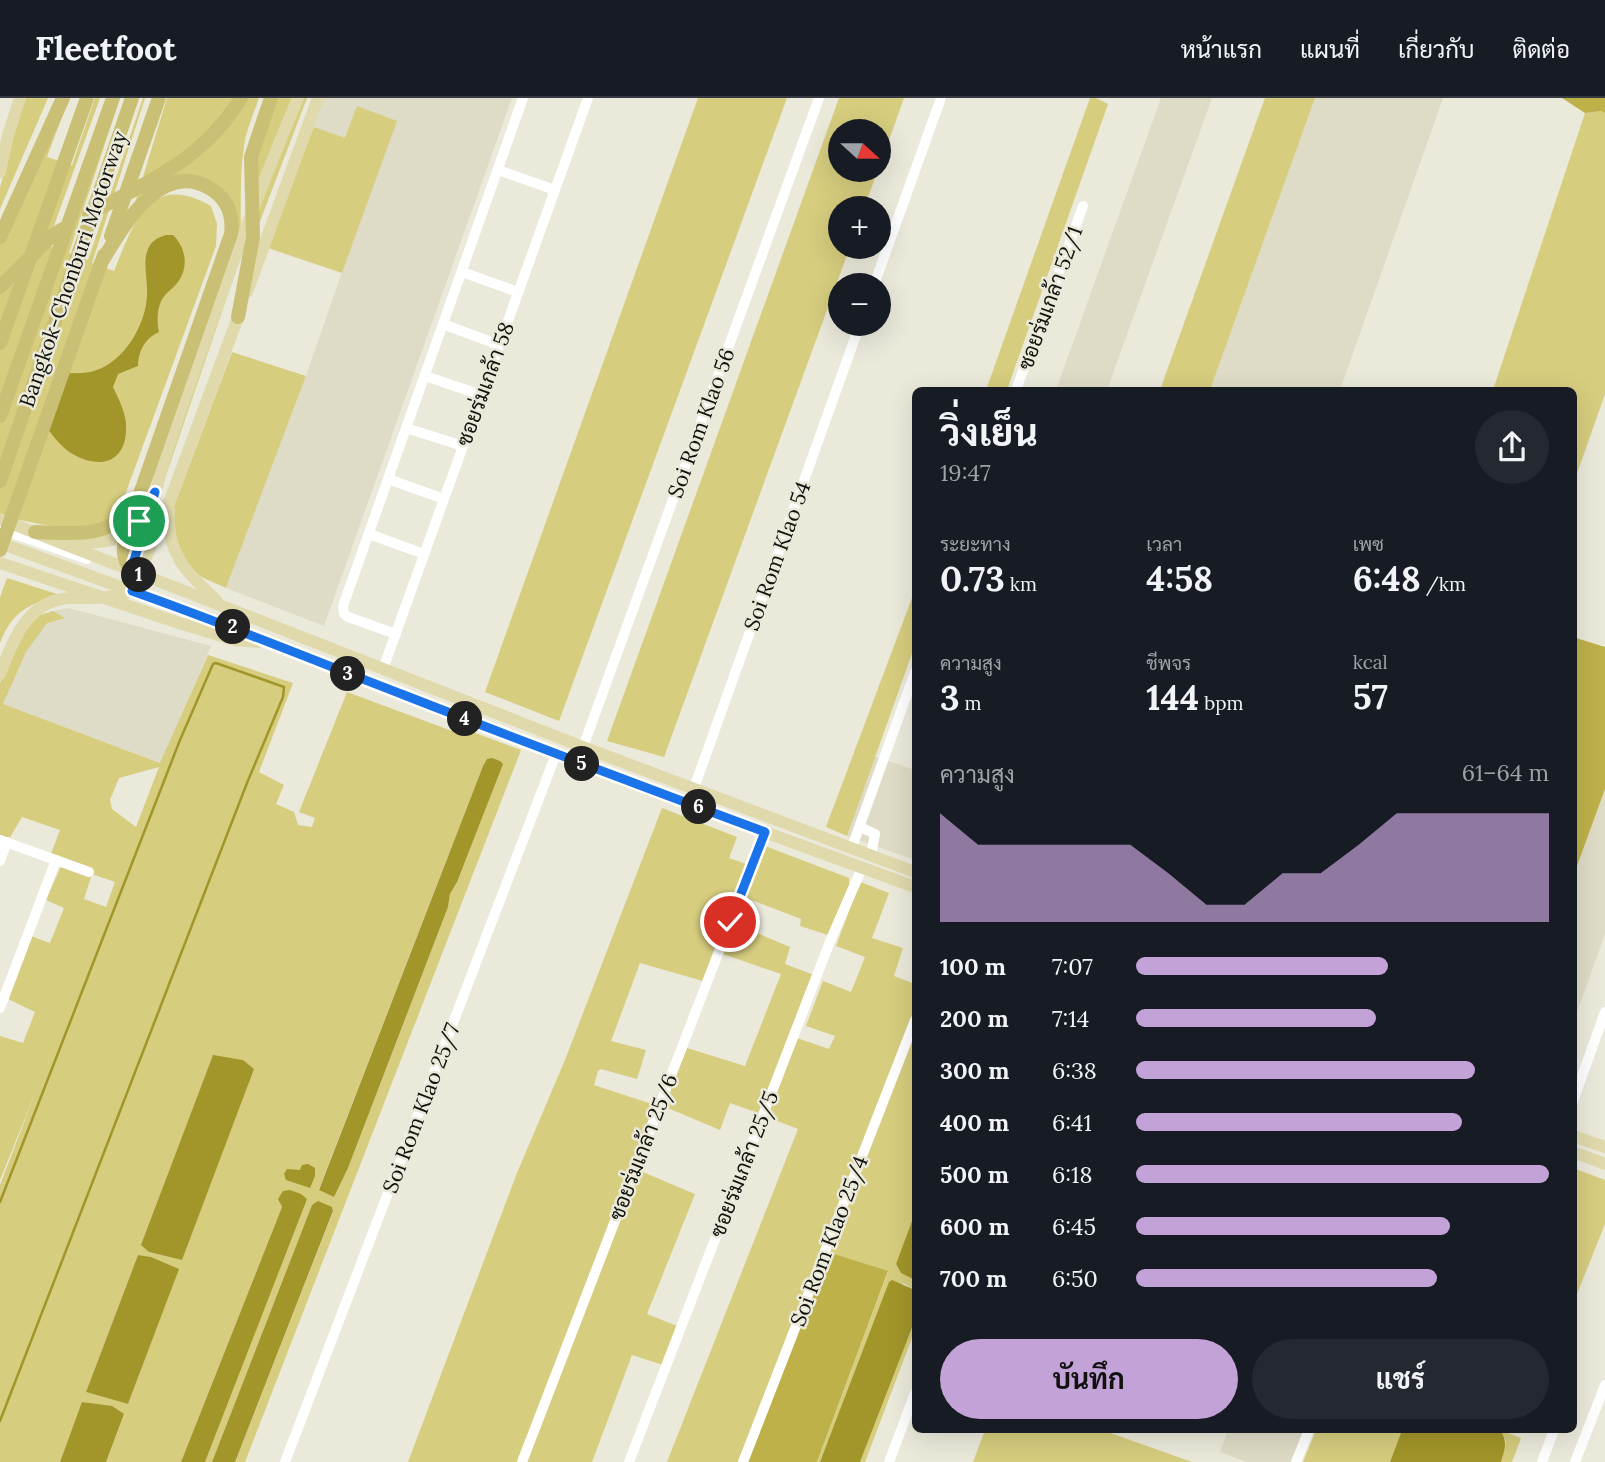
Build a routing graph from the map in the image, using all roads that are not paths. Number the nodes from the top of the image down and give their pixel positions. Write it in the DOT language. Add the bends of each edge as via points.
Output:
graph roads {
  1 [pos="20,98"];
  2 [pos="63,98"];
  3 [pos="87,98"];
  4 [pos="114,98"];
  5 [pos="132,98"];
  6 [pos="159,98"];
  7 [pos="241,98"];
  8 [pos="271,98"];
  9 [pos="298,98"];
  10 [pos="318,98"];
  11 [pos="523,98"];
  12 [pos="588,98"];
  13 [pos="818,98"];
  14 [pos="941,98"];
  15 [pos="498,170"];
  16 [pos="0,172"];
  17 [pos="555,190"];
  18 [pos="1083,206"];
  19 [pos="0,237"];
  20 [pos="101,264"];
  21 [pos="461,272"];
  22 [pos="878,273"];
  23 [pos="0,286"];
  24 [pos="518,292"];
  25 [pos="238,317"];
  26 [pos="443,324"];
  27 [pos="856,336"];
  28 [pos="0,343"];
  29 [pos="499,345"];
  30 [pos="425,376"];
  31 [pos="1017,387"];
  32 [pos="481,396"];
  33 [pos="0,416"];
  34 [pos="406,428"];
  35 [pos="463,446"];
  36 [pos="388,479"];
  37 [pos="0,481"];
  38 [pos="155,492"];
  39 [pos="138,499"];
  40 [pos="444,499"];
  41 [pos="170,500"];
  42 [pos="0,519"];
  43 [pos="0,529"];
  44 [pos="35,532"];
  45 [pos="127,534"];
  46 [pos="369,534"];
  47 [pos="56,540"];
  48 [pos="0,543"];
  49 [pos="0,550"];
  50 [pos="424,554"];
  51 [pos="0,563"];
  52 [pos="135,572"];
  53 [pos="127,589"];
  54 [pos="101,599"];
  55 [pos="45,604"];
  56 [pos="221,605"];
  57 [pos="179,623"];
  58 [pos="396,634"];
  59 [pos="279,645"];
  60 [pos="383,669"];
  61 [pos="0,674"];
  62 [pos="912,681"];
  63 [pos="583,747"];
  64 [pos="556,754"];
  65 [pos="694,788"];
  66 [pos="860,827"];
  67 [pos="765,832"];
  68 [pos="3,841"];
  69 [pos="852,847"];
  70 [pos="871,855"];
  71 [pos="56,860"];
  72 [pos="0,861"];
  73 [pos="862,868"];
  74 [pos="912,871"];
  75 [pos="89,872"];
  76 [pos="912,886"];
  77 [pos="0,1008"];
  78 [pos="1605,1012"];
  79 [pos="912,1028"];
  80 [pos="1577,1090"];
  81 [pos="1577,1137"];
  82 [pos="1605,1147"];
  83 [pos="1577,1154"];
  84 [pos="1605,1164"];
  85 [pos="1605,1385"];
  86 [pos="912,1401"];
  87 [pos="1308,1433"];
  88 [pos="1553,1433"];
  89 [pos="285,1462"];
  90 [pos="522,1462"];
  91 [pos="629,1462"];
  92 [pos="743,1462"];
  93 [pos="889,1462"];
  94 [pos="1296,1462"];
  95 [pos="1542,1462"];
  96 [pos="1575,1462"];
  1 -- 16 [label="main road"];
  2 -- 19 [label="highway"];
  3 -- 28 [label="highway"];
  4 -- 33 [label="highway, Bangkok-Chonburi Motorway"];
  5 -- 37 [label="highway, Bangkok-Chonburi Motorway"];
  6 -- 20 [label="highway"];
  7 -- 23 [label="highway" via="208,140 172,170 52,235"];
  8 -- 25 [label="highway" via="251,158 253,237"];
  9 -- 38 [label="main road"];
  10 -- 25 [label="main road"];
  11 -- 15 [label="street"];
  12 -- 17 [label="street, ซอยร่มเกล้า 58"];
  13 -- 63 [label="street, Soi Rom Klao 56"];
  14 -- 22 [label="street"];
  15 -- 17 [label="street"];
  15 -- 21 [label="street"];
  17 -- 24 [label="street, ซอยร่มเกล้า 58"];
  18 -- 31 [label="street, ซอยร่มเกล้า 52/1"];
  20 -- 39 [label="highway" via="140,205 166,187 181,182 199,184 213,190 230,211 231,234"];
  20 -- 49 [label="highway"];
  21 -- 24 [label="street"];
  21 -- 26 [label="street"];
  24 -- 29 [label="street, ซอยร่มเกล้า 58"];
  25 -- 41 [label="main road"];
  26 -- 29 [label="street"];
  26 -- 30 [label="street"];
  27 -- 65 [label="street, Soi Rom Klao 54"];
  29 -- 32 [label="street, ซอยร่มเกล้า 58"];
  30 -- 32 [label="street"];
  30 -- 34 [label="street"];
  32 -- 35 [label="street, ซอยร่มเกล้า 58"];
  34 -- 35 [label="street"];
  34 -- 36 [label="street"];
  35 -- 40 [label="street, ซอยร่มเกล้า 58"];
  36 -- 40 [label="street"];
  36 -- 46 [label="street"];
  38 -- 45 [label="main road"];
  38 -- 52 [label="main road"];
  39 -- 44 [label="highway" via="126,515 104,530"];
  39 -- 45 [label="highway"];
  40 -- 50 [label="street, ซอยร่มเกล้า 58"];
  41 -- 52 [label="main road"];
  41 -- 56 [label="main road" via="167,527 175,555"];
  42 -- 44 [label="main road"];
  43 -- 52 [label="street"];
  44 -- 47 [label="main road"];
  45 -- 47 [label="main road" via="96,543"];
  45 -- 52 [label="highway" via="122,553"];
  46 -- 50 [label="street"];
  46 -- 58 [label="street" via="342,611"];
  47 -- 52 [label="main road"];
  48 -- 53 [label="main road"];
  50 -- 58 [label="street, ซอยร่มเกล้า 58"];
  51 -- 54 [label="main road"];
  52 -- 53 [label="main road"];
  52 -- 56 [label="main road"];
  53 -- 54 [label="main road"];
  53 -- 59 [label="main road"];
  54 -- 55 [label="main road" via="61,598"];
  54 -- 57 [label="main road"];
  55 -- 57 [label="main road" via="78,604"];
  55 -- 61 [label="main road" via="22,624"];
  56 -- 60 [label="main road"];
  57 -- 59 [label="main road" via="235,640"];
  58 -- 60 [label="street, ซอยร่มเกล้า 58"];
  59 -- 64 [label="main road"];
  60 -- 63 [label="main road"];
  62 -- 66 [label="street"];
  63 -- 65 [label="main road"];
  64 -- 67 [label="main road"];
  64 -- 89 [label="street, Soi Rom Klao 25/7"];
  65 -- 69 [label="main road"];
  66 -- 69 [label="street"];
  66 -- 70 [label="street" via="875,834"];
  67 -- 73 [label="main road"];
  67 -- 90 [label="street, ซอยร่มเกล้า 25/6"];
  68 -- 71 [label="street"];
  68 -- 72 [label="street"];
  69 -- 70 [label="main road"];
  70 -- 74 [label="main road"];
  71 -- 75 [label="street"];
  71 -- 77 [label="street"];
  73 -- 76 [label="main road"];
  73 -- 91 [label="street, ซอยร่มเกล้า 25/5"];
  78 -- 80 [label="street"];
  79 -- 92 [label="street, Soi Rom Klao 25/4"];
  81 -- 82 [label="main road"];
  83 -- 84 [label="main road"];
  85 -- 96 [label="street"];
  86 -- 93 [label="street"];
  87 -- 94 [label="street"];
  88 -- 95 [label="street"];
}
